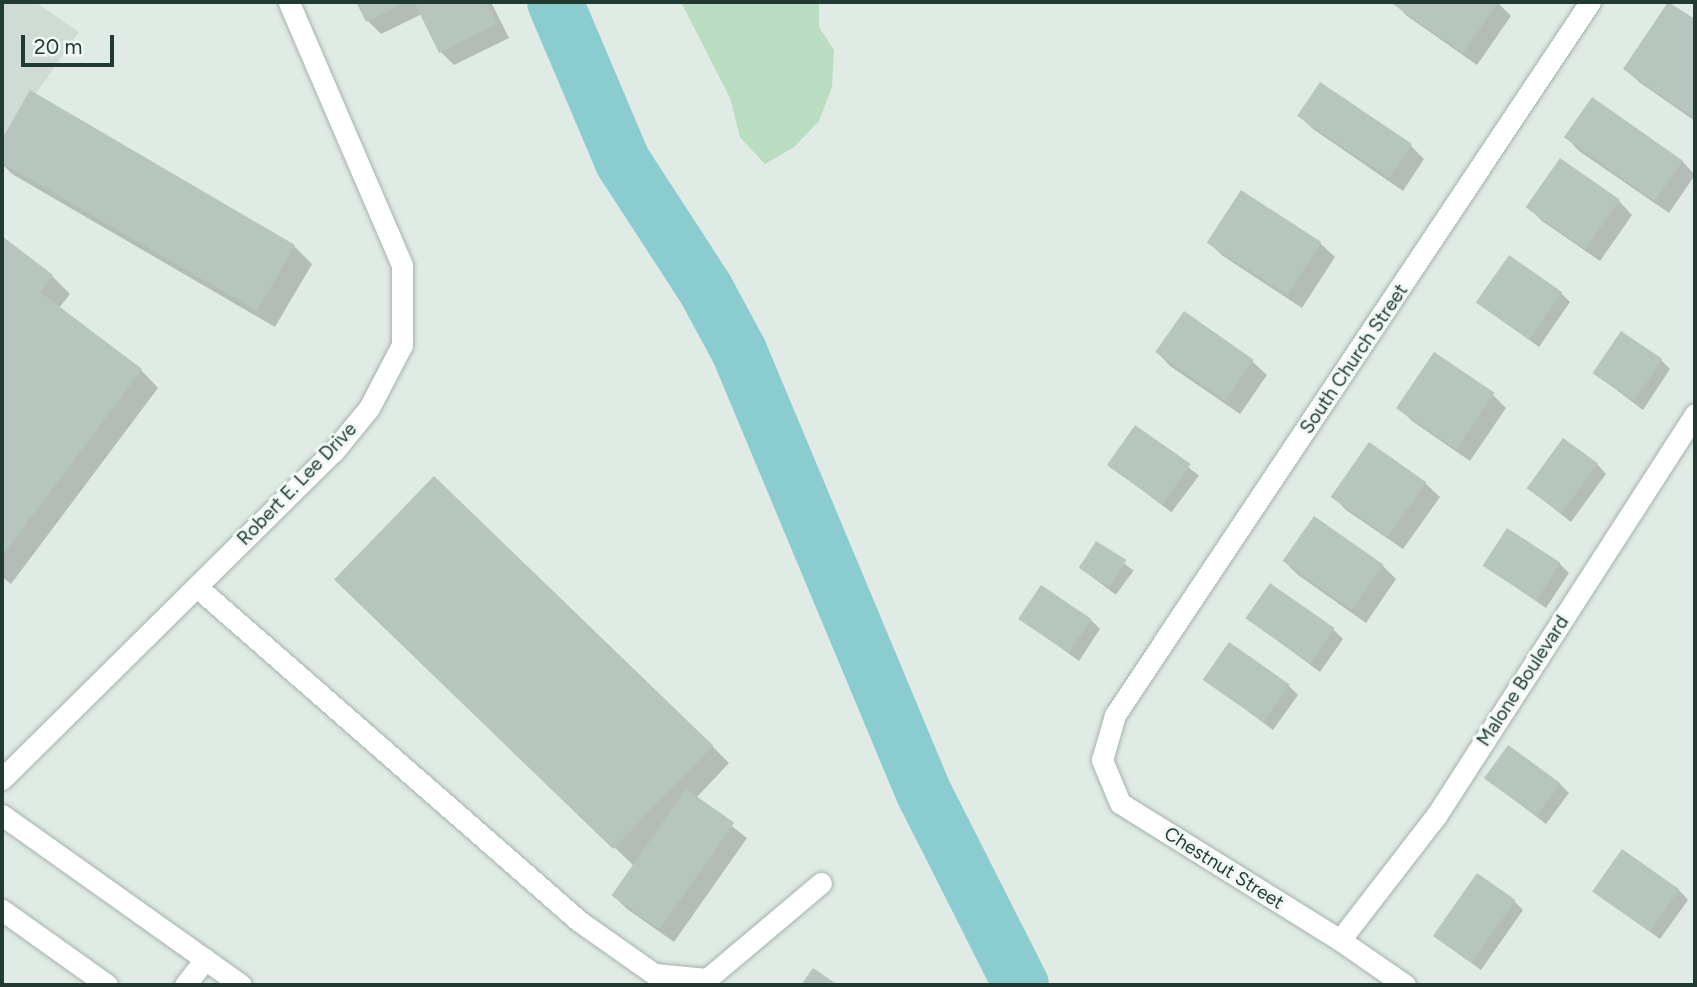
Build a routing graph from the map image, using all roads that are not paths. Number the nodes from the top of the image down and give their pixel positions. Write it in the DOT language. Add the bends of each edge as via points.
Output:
graph roads {
  1 [pos="289,2"];
  2 [pos="1590,2"];
  3 [pos="1695,414"];
  4 [pos="197,587"];
  5 [pos="1115,715"];
  6 [pos="2,779"];
  7 [pos="2,815"];
  8 [pos="821,883"];
  9 [pos="2,910"];
  10 [pos="1340,940"];
  11 [pos="205,960"];
  12 [pos="107,985"];
  13 [pos="185,985"];
  14 [pos="241,985"];
  15 [pos="1405,985"];
  1 -- 4 [label="street, Robert E. Lee Drive" via="402,265 402,345 369,408 333,452"];
  2 -- 5 [label="street, South Church Street"];
  3 -- 10 [label="street, Malone Boulevard" via="1436,816"];
  4 -- 6 [label="street, Robert E. Lee Drive"];
  4 -- 8 [label="street" via="579,921 654,974 706,979"];
  5 -- 10 [label="street, Chestnut Street" via="1102,760 1120,803"];
  7 -- 11 [label="street"];
  9 -- 12 [label="street"];
  10 -- 15 [label="street, Chestnut Street"];
  11 -- 13 [label="street"];
  11 -- 14 [label="street"];
}
